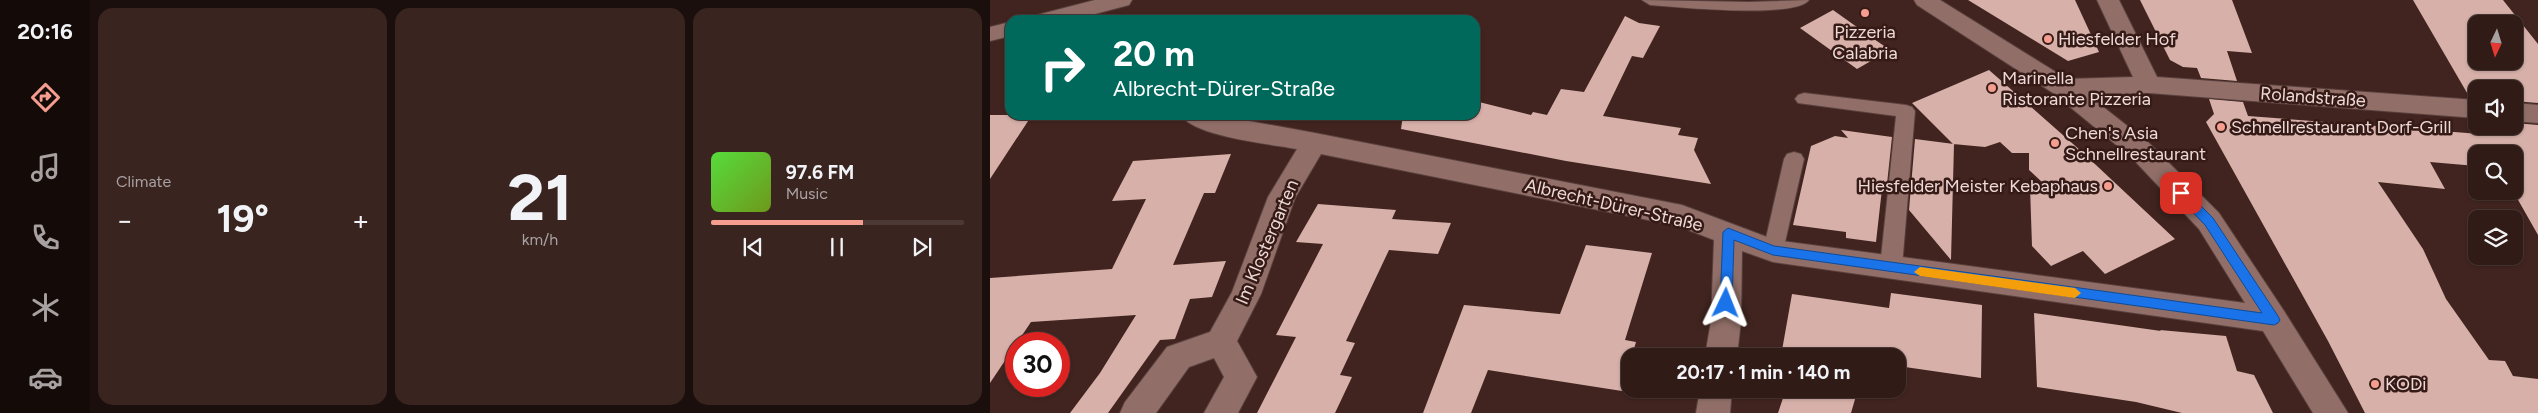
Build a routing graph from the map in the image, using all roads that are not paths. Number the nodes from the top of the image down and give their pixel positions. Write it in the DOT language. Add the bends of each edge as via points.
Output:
graph roads {
  1 [pos="1121,0"];
  2 [pos="1650,0"];
  3 [pos="1802,0"];
  4 [pos="1925,0"];
  5 [pos="2108,0"];
  6 [pos="1100,9"];
  7 [pos="1070,15"];
  8 [pos="1005,30"];
  9 [pos="990,34"];
  10 [pos="2149,85"];
  11 [pos="2062,87"];
  12 [pos="1804,99"];
  13 [pos="2468,108"];
  14 [pos="2523,113"];
  15 [pos="2538,114"];
  16 [pos="1205,120"];
  17 [pos="1315,142"];
  18 [pos="1794,159"];
  19 [pos="1728,232"];
  20 [pos="1773,251"];
  21 [pos="1891,267"];
  22 [pos="2274,320"];
  23 [pos="1220,342"];
  24 [pos="1722,348"];
  25 [pos="1715,398"];
  26 [pos="1137,413"];
  27 [pos="1221,413"];
  28 [pos="1713,413"];
  29 [pos="2331,413"];
  1 -- 6 [label="street"];
  2 -- 3 [label="lane" via="1749,7"];
  4 -- 11 [label="street"];
  5 -- 10 [label="street"];
  6 -- 7 [label="street"];
  8 -- 9 [label="street"];
  10 -- 11 [label="street, Rolandstraße"];
  10 -- 13 [label="street, Rolandstraße"];
  11 -- 22 [label="street" via="2140,150 2209,221"];
  12 -- 21 [label="lane" via="1906,111"];
  14 -- 15 [label="street"];
  16 -- 17 [label="street, Albrecht-Dürer-Straße"];
  17 -- 19 [label="street, Albrecht-Dürer-Straße" via="1682,216"];
  17 -- 23 [label="street, Im Klostergarten" via="1282,198 1246,294"];
  18 -- 20 [label="lane"];
  19 -- 20 [label="street, Albrecht-Dürer-Straße"];
  19 -- 24 [label="street"];
  20 -- 21 [label="street, Albrecht-Dürer-Straße"];
  21 -- 22 [label="street, Albrecht-Dürer-Straße"];
  22 -- 29 [label="street"];
  23 -- 26 [label="street" via="1178,357"];
  23 -- 27 [label="street" via="1241,376"];
  25 -- 28 [label="street"];
}
